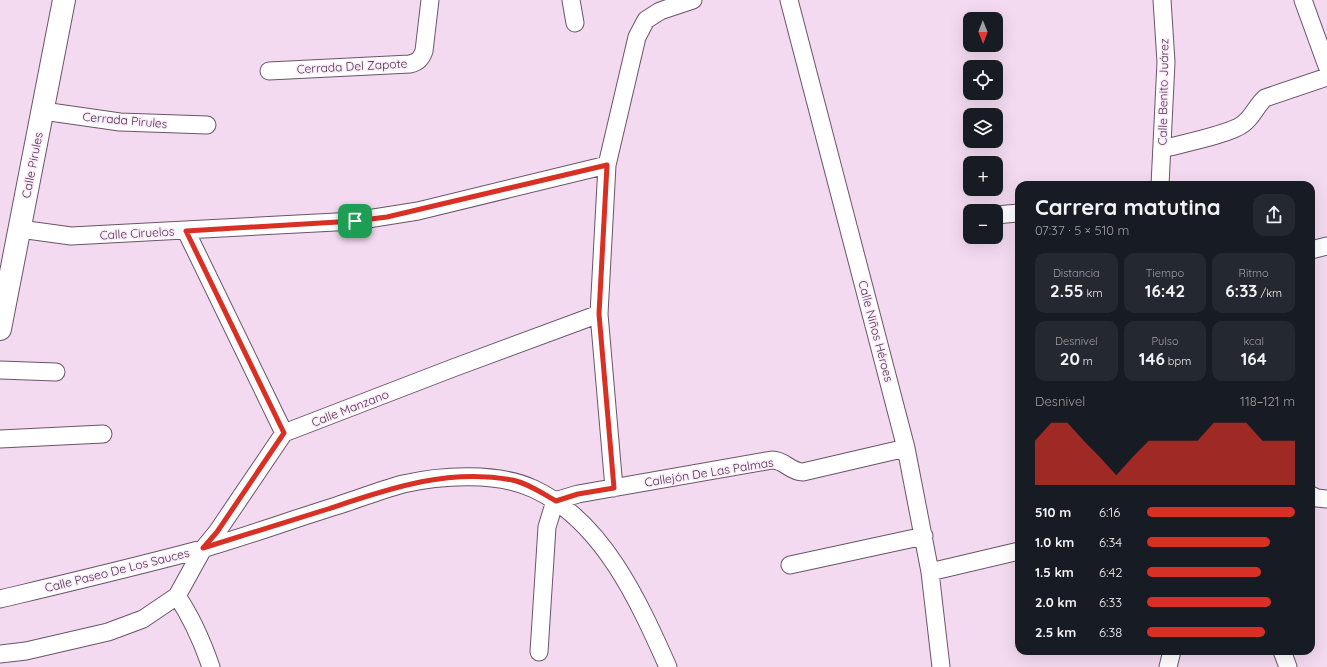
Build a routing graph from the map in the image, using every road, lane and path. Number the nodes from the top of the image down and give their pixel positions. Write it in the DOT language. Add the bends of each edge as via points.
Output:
graph roads {
  1 [pos="64,0"];
  2 [pos="430,0"];
  3 [pos="571,0"];
  4 [pos="693,0"];
  5 [pos="789,0"];
  6 [pos="1162,0"];
  7 [pos="1303,0"];
  8 [pos="575,23"];
  9 [pos="1327,66"];
  10 [pos="269,70"];
  11 [pos="1327,77"];
  12 [pos="43,111"];
  13 [pos="207,125"];
  14 [pos="1162,149"];
  15 [pos="607,165"];
  16 [pos="1160,181"];
  17 [pos="1015,213"];
  18 [pos="1003,214"];
  19 [pos="20,229"];
  20 [pos="186,231"];
  21 [pos="1327,246"];
  22 [pos="1315,249"];
  23 [pos="5,278"];
  24 [pos="599,314"];
  25 [pos="0,330"];
  26 [pos="0,370"];
  27 [pos="56,372"];
  28 [pos="284,433"];
  29 [pos="103,434"];
  30 [pos="0,440"];
  31 [pos="906,448"];
  32 [pos="614,488"];
  33 [pos="1315,497"];
  34 [pos="1327,499"];
  35 [pos="556,501"];
  36 [pos="924,536"];
  37 [pos="203,548"];
  38 [pos="1015,552"];
  39 [pos="790,566"];
  40 [pos="930,572"];
  41 [pos="177,596"];
  42 [pos="0,600"];
  43 [pos="539,652"];
  44 [pos="0,654"];
  45 [pos="1171,655"];
  46 [pos="1284,655"];
  47 [pos="211,667"];
  48 [pos="668,667"];
  49 [pos="941,667"];
  50 [pos="1168,667"];
  51 [pos="1288,667"];
  1 -- 12 [label="street, Calle Pirules"];
  2 -- 10 [label="street, Cerrada Del Zapote" via="424,51 416,62"];
  3 -- 8 [label="street"];
  4 -- 15 [label="street" via="660,11 646,20 637,37"];
  5 -- 31 [label="street, Calle Niños Héroes"];
  6 -- 14 [label="street, Calle Benito Juárez" via="1166,62"];
  7 -- 9 [label="street"];
  11 -- 14 [label="street" via="1265,98 1249,120 1234,129"];
  12 -- 13 [label="street, Cerrada Pirules" via="120,122"];
  12 -- 19 [label="street, Calle Pirules"];
  14 -- 16 [label="street, Calle Benito Juárez"];
  15 -- 20 [label="street, Calle Ciruelos" via="387,217"];
  15 -- 24 [label="street"];
  17 -- 18 [label="street"];
  19 -- 20 [label="street, Calle Ciruelos" via="71,236"];
  19 -- 23 [label="street, Calle Pirules"];
  20 -- 28 [label="street"];
  21 -- 22 [label="street"];
  23 -- 25 [label="street, Calle Pirules"];
  24 -- 28 [label="street, Calle Manzano"];
  24 -- 32 [label="street"];
  26 -- 27 [label="street"];
  28 -- 37 [label="street" via="217,532"];
  29 -- 30 [label="street"];
  31 -- 32 [label="street, Callejón De Las Palmas" via="803,472 772,460"];
  31 -- 36 [label="street, Calle Niños Héroes"];
  32 -- 35 [label="street, Callejón De Las Palmas" via="578,494"];
  33 -- 34 [label="street"];
  35 -- 37 [label="street, Calle Paseo De Los Sauces" via="513,480 481,477 438,479 404,484"];
  35 -- 43 [label="street" via="547,527"];
  35 -- 48 [label="street" via="583,522 609,556 644,614"];
  36 -- 39 [label="street"];
  36 -- 40 [label="street, Calle Niños Héroes"];
  37 -- 41 [label="street"];
  37 -- 42 [label="street, Calle Paseo De Los Sauces"];
  38 -- 40 [label="street"];
  40 -- 49 [label="street, Calle Niños Héroes"];
  41 -- 44 [label="street" via="143,619 108,632 26,651"];
  41 -- 47 [label="street" via="199,633"];
  45 -- 50 [label="street"];
  46 -- 51 [label="street"];
}
